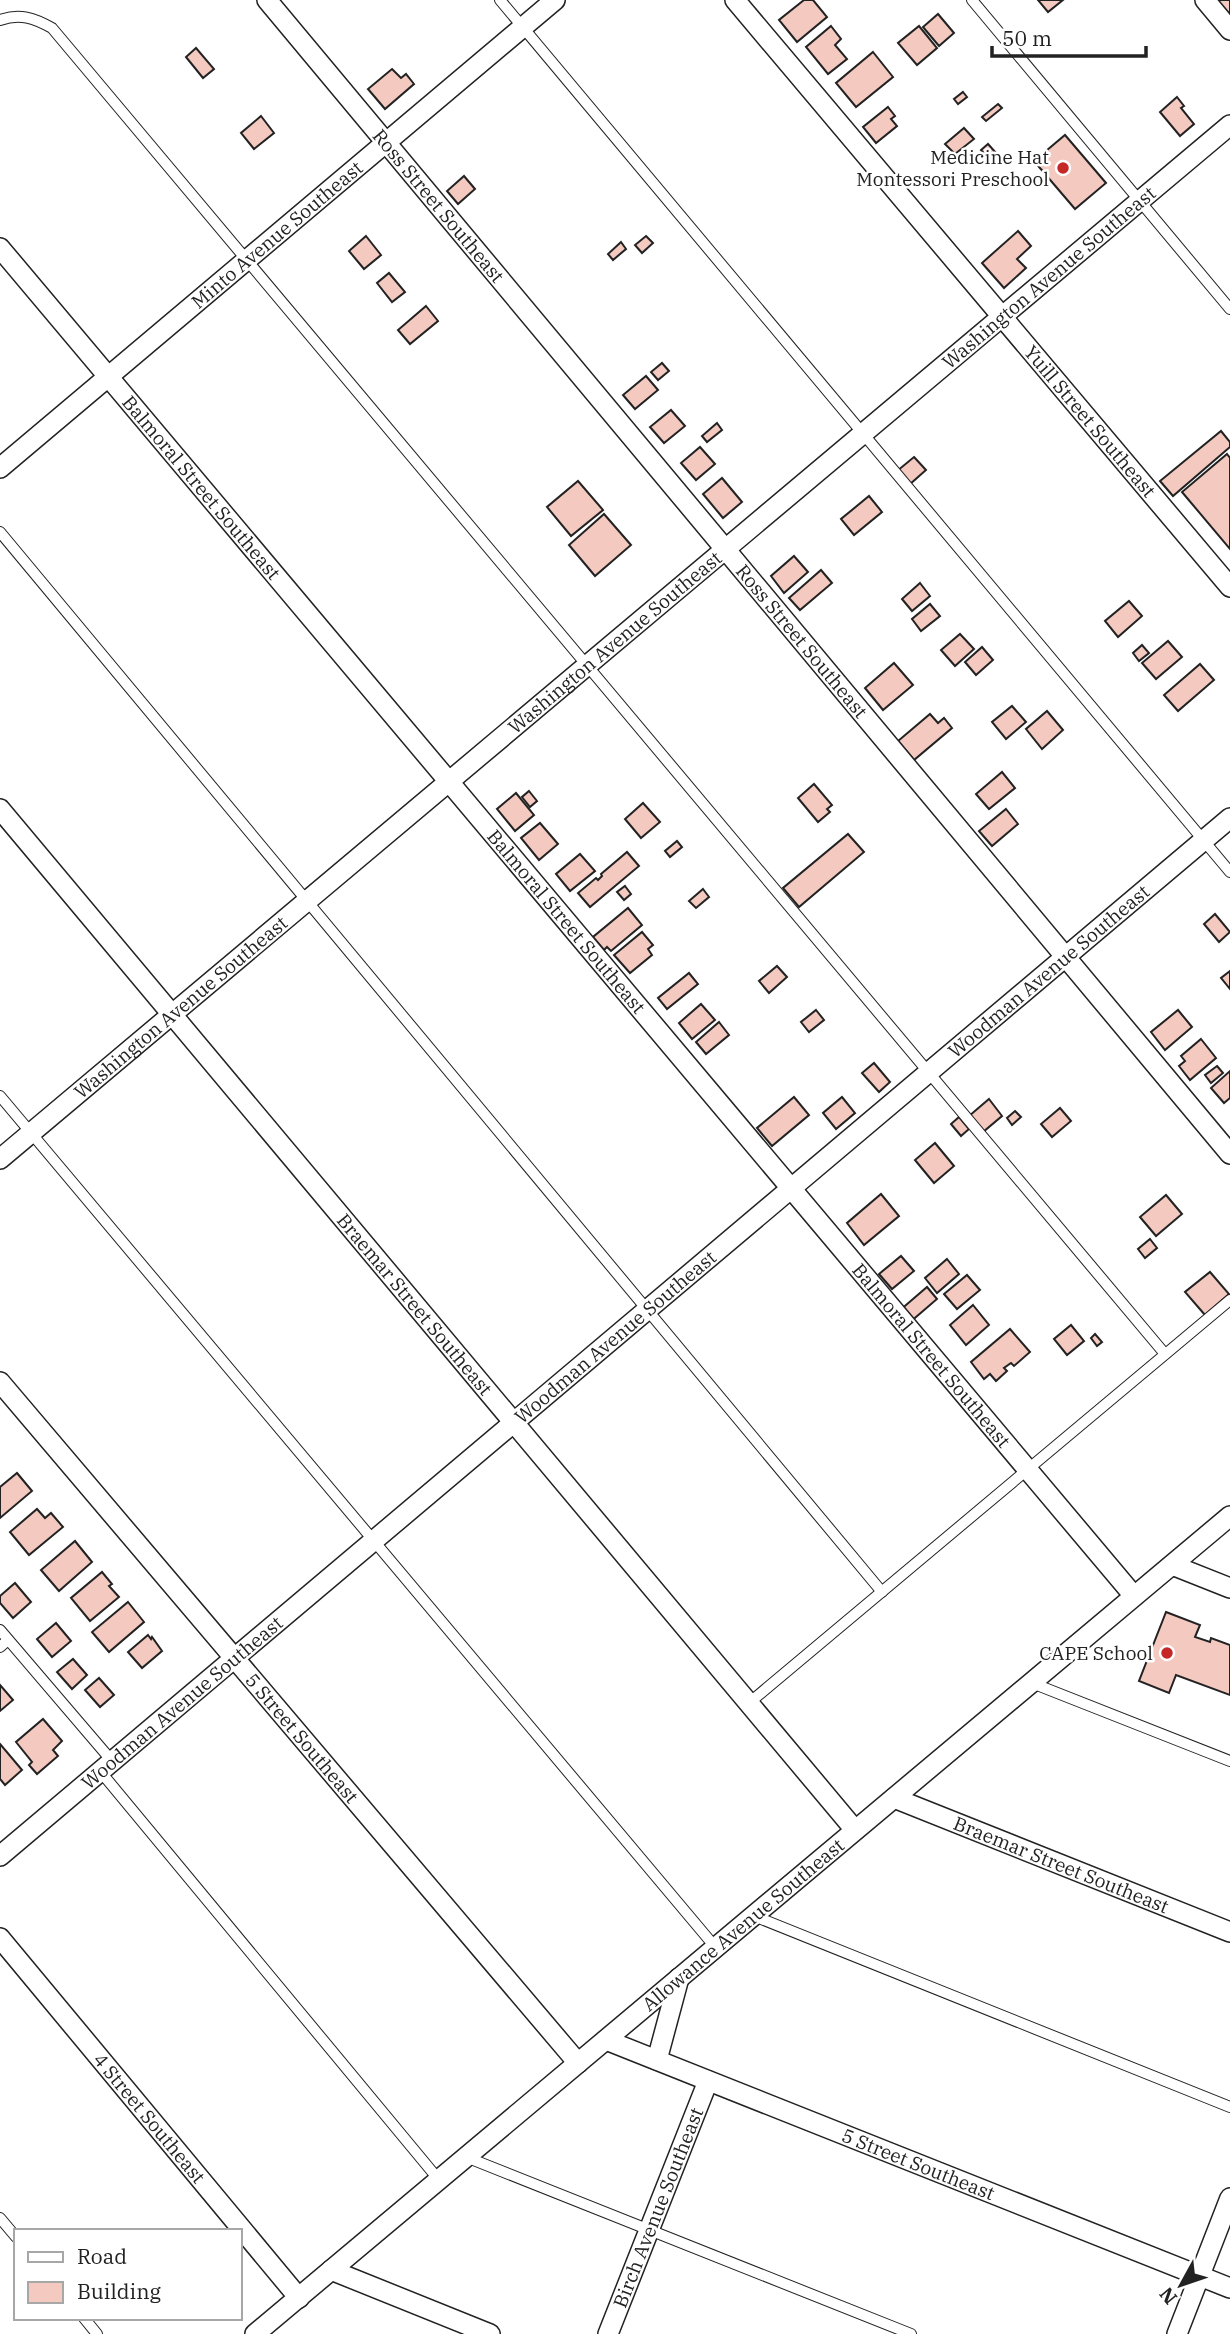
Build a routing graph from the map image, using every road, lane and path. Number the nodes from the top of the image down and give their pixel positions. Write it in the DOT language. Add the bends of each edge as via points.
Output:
graph roads {
  1 [pos="267,0"];
  2 [pos="500,0"];
  3 [pos="555,0"];
  4 [pos="735,0"];
  5 [pos="972,0"];
  6 [pos="1205,0"];
  7 [pos="0,20"];
  8 [pos="523,27"];
  9 [pos="1230,30"];
  10 [pos="1230,125"];
  11 [pos="386,143"];
  12 [pos="1140,201"];
  13 [pos="0,248"];
  14 [pos="247,260"];
  15 [pos="1230,309"];
  16 [pos="1002,317"];
  17 [pos="108,377"];
  18 [pos="863,434"];
  19 [pos="0,468"];
  20 [pos="0,532"];
  21 [pos="725,549"];
  22 [pos="1230,587"];
  23 [pos="587,666"];
  24 [pos="449,782"];
  25 [pos="0,809"];
  26 [pos="1230,818"];
  27 [pos="1203,840"];
  28 [pos="1230,872"];
  29 [pos="307,901"];
  30 [pos="1066,957"];
  31 [pos="172,1014"];
  32 [pos="929,1072"];
  33 [pos="0,1096"];
  34 [pos="31,1133"];
  35 [pos="1230,1154"];
  36 [pos="0,1159"];
  37 [pos="791,1189"];
  38 [pos="1230,1300"];
  39 [pos="647,1310"];
  40 [pos="1166,1354"];
  41 [pos="0,1382"];
  42 [pos="514,1422"];
  43 [pos="1027,1470"];
  44 [pos="1230,1516"];
  45 [pos="374,1541"];
  46 [pos="1171,1565"];
  47 [pos="1230,1588"];
  48 [pos="882,1592"];
  49 [pos="1134,1596"];
  50 [pos="0,1630"];
  51 [pos="4,1644"];
  52 [pos="234,1658"];
  53 [pos="1031,1683"];
  54 [pos="749,1703"];
  55 [pos="1230,1761"];
  56 [pos="106,1766"];
  57 [pos="894,1798"];
  58 [pos="855,1830"];
  59 [pos="0,1856"];
  60 [pos="754,1916"];
  61 [pos="1230,1932"];
  62 [pos="0,1938"];
  63 [pos="716,1948"];
  64 [pos="679,1978"];
  65 [pos="606,2040"];
  66 [pos="657,2060"];
  67 [pos="578,2063"];
  68 [pos="708,2081"];
  69 [pos="1230,2107"];
  70 [pos="466,2157"];
  71 [pos="439,2179"];
  72 [pos="1230,2198"];
  73 [pos="0,2218"];
  74 [pos="242,2229"];
  75 [pos="242,2229"];
  76 [pos="649,2230"];
  77 [pos="14,2235"];
  78 [pos="331,2270"];
  79 [pos="1199,2276"];
  80 [pos="1230,2288"];
  81 [pos="299,2298"];
  82 [pos="86,2320"];
  83 [pos="97,2334"];
  84 [pos="256,2334"];
  85 [pos="490,2334"];
  86 [pos="608,2334"];
  87 [pos="911,2334"];
  88 [pos="1177,2334"];
  1 -- 11 [label="street, Ross Street Southeast"];
  2 -- 8 [label="lane"];
  3 -- 8 [label="street, Minto Avenue Southeast"];
  4 -- 16 [label="street, Yuill Street Southeast"];
  5 -- 12 [label="lane"];
  6 -- 9 [label="street"];
  7 -- 14 [label="lane" via="35,18 52,28"];
  8 -- 11 [label="street, Minto Avenue Southeast"];
  8 -- 18 [label="lane"];
  10 -- 12 [label="street, Washington Avenue Southeast"];
  11 -- 14 [label="street, Minto Avenue Southeast"];
  11 -- 21 [label="street, Ross Street Southeast"];
  12 -- 15 [label="lane"];
  12 -- 16 [label="street, Washington Avenue Southeast"];
  13 -- 17 [label="street, Balmoral Street Southeast"];
  14 -- 17 [label="street, Minto Avenue Southeast"];
  14 -- 23 [label="lane"];
  16 -- 18 [label="street, Washington Avenue Southeast"];
  16 -- 22 [label="street, Yuill Street Southeast"];
  17 -- 19 [label="street, Minto Avenue Southeast"];
  17 -- 24 [label="street, Balmoral Street Southeast"];
  18 -- 21 [label="street, Washington Avenue Southeast"];
  18 -- 27 [label="lane"];
  20 -- 29 [label="lane"];
  21 -- 23 [label="street, Washington Avenue Southeast"];
  21 -- 30 [label="street, Ross Street Southeast"];
  23 -- 24 [label="street, Washington Avenue Southeast"];
  23 -- 32 [label="lane"];
  24 -- 29 [label="street, Washington Avenue Southeast"];
  24 -- 37 [label="street, Balmoral Street Southeast"];
  25 -- 31 [label="street, Braemar Street Southeast"];
  26 -- 27 [label="street, Woodman Avenue Southeast"];
  27 -- 28 [label="lane"];
  27 -- 30 [label="street, Woodman Avenue Southeast"];
  29 -- 31 [label="street, Washington Avenue Southeast"];
  29 -- 39 [label="lane"];
  30 -- 32 [label="street, Woodman Avenue Southeast"];
  30 -- 35 [label="street, Ross Street Southeast"];
  31 -- 34 [label="street, Washington Avenue Southeast"];
  31 -- 42 [label="street, Braemar Street Southeast"];
  32 -- 37 [label="street, Woodman Avenue Southeast"];
  32 -- 40 [label="lane"];
  33 -- 34 [label="lane"];
  34 -- 36 [label="street, Washington Avenue Southeast"];
  34 -- 45 [label="lane"];
  37 -- 39 [label="street, Woodman Avenue Southeast"];
  37 -- 43 [label="street, Balmoral Street Southeast"];
  38 -- 40 [label="lane"];
  39 -- 42 [label="street, Woodman Avenue Southeast"];
  39 -- 48 [label="lane"];
  40 -- 43 [label="lane"];
  41 -- 52 [label="street, 5 Street Southeast"];
  42 -- 45 [label="street, Woodman Avenue Southeast"];
  42 -- 54 [label="street, Braemar Street Southeast"];
  43 -- 48 [label="lane"];
  43 -- 49 [label="street, Balmoral Street Southeast"];
  44 -- 46 [label="street, Allowance Avenue Southeast"];
  45 -- 52 [label="street, Woodman Avenue Southeast"];
  45 -- 63 [label="lane"];
  46 -- 47 [label="street"];
  46 -- 49 [label="street, Allowance Avenue Southeast"];
  48 -- 54 [label="lane"];
  49 -- 53 [label="street, Allowance Avenue Southeast"];
  50 -- 51 [label="lane"];
  51 -- 56 [label="lane"];
  52 -- 56 [label="street, Woodman Avenue Southeast"];
  52 -- 67 [label="street, 5 Street Southeast"];
  53 -- 55 [label="lane"];
  53 -- 57 [label="street, Allowance Avenue Southeast"];
  54 -- 58 [label="street, Braemar Street Southeast"];
  56 -- 59 [label="street, Woodman Avenue Southeast"];
  56 -- 71 [label="lane"];
  57 -- 58 [label="street, Allowance Avenue Southeast"];
  57 -- 61 [label="street, Braemar Street Southeast"];
  58 -- 60 [label="street, Allowance Avenue Southeast"];
  60 -- 63 [label="street, Allowance Avenue Southeast"];
  60 -- 69 [label="lane"];
  62 -- 75 [label="street, 4 Street Southeast"];
  63 -- 64 [label="street, Allowance Avenue Southeast"];
  64 -- 65 [label="street, Allowance Avenue Southeast"];
  64 -- 66 [label="street"];
  65 -- 66 [label="street, 5 Street Southeast"];
  65 -- 67 [label="street, Allowance Avenue Southeast"];
  66 -- 68 [label="street, 5 Street Southeast"];
  67 -- 70 [label="street, Allowance Avenue Southeast"];
  68 -- 76 [label="street, Birch Avenue Southeast"];
  68 -- 79 [label="street, 5 Street Southeast"];
  70 -- 71 [label="street, Allowance Avenue Southeast"];
  70 -- 76 [label="lane"];
  71 -- 78 [label="street, Allowance Avenue Southeast"];
  72 -- 79 [label="street"];
  73 -- 77 [label="lane"];
  74 -- 81 [label="street, 4 Street Southeast"];
  76 -- 86 [label="street, Birch Avenue Southeast"];
  76 -- 87 [label="lane"];
  78 -- 81 [label="street, Allowance Avenue Southeast"];
  78 -- 85 [label="street"];
  79 -- 80 [label="street, 5 Street Southeast"];
  79 -- 88 [label="street"];
  81 -- 84 [label="street, Allowance Avenue Southeast"];
  82 -- 83 [label="lane"];
}
